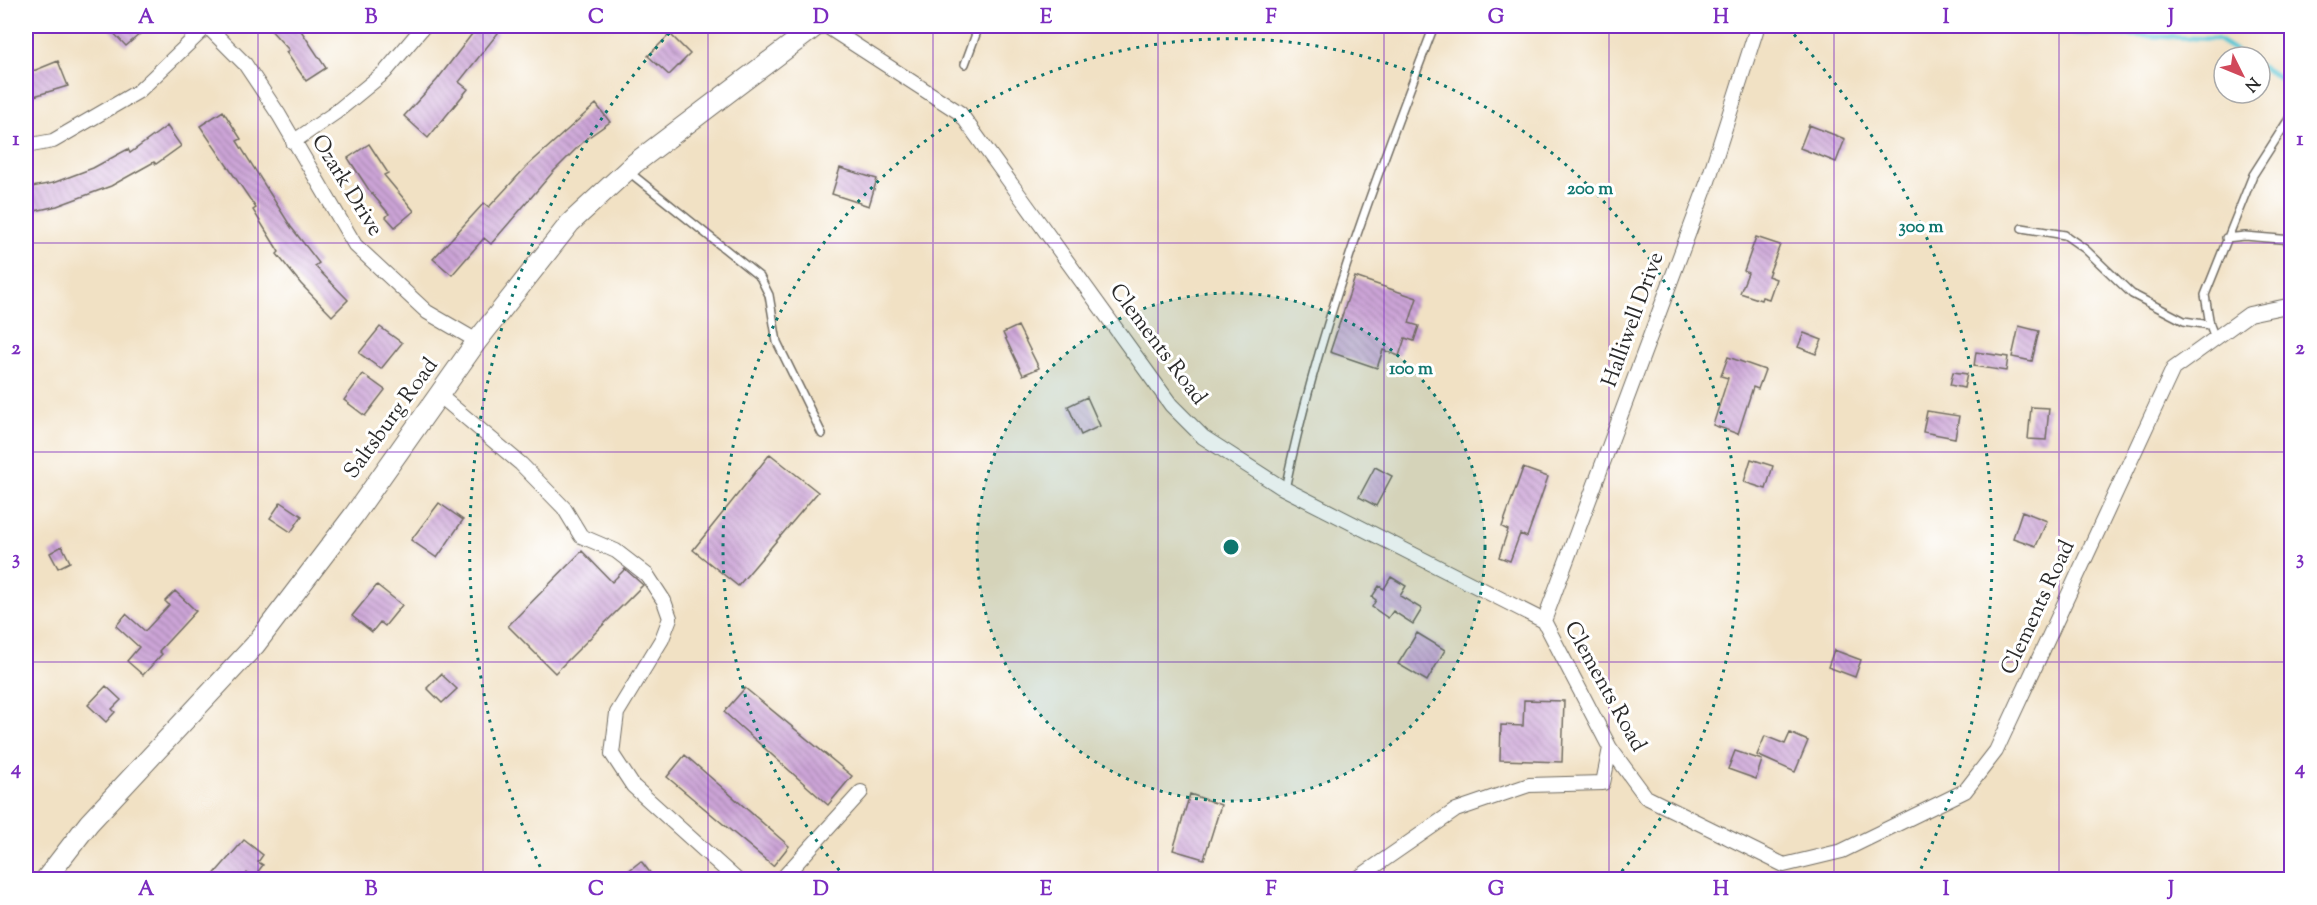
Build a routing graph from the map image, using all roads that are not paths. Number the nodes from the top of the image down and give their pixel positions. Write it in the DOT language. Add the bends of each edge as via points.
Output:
graph roads {
  1 [pos="207,26"];
  2 [pos="424,26"];
  3 [pos="816,26"];
  4 [pos="826,26"];
  5 [pos="979,26"];
  6 [pos="1434,26"];
  7 [pos="1756,31"];
  8 [pos="965,64"];
  9 [pos="2292,114"];
  10 [pos="293,142"];
  11 [pos="26,146"];
  12 [pos="627,170"];
  13 [pos="2022,228"];
  14 [pos="2226,238"];
  15 [pos="2292,240"];
  16 [pos="2292,305"];
  17 [pos="2213,332"];
  18 [pos="477,341"];
  19 [pos="439,395"];
  20 [pos="822,434"];
  21 [pos="1285,489"];
  22 [pos="1544,621"];
  23 [pos="1610,748"];
  24 [pos="861,792"];
  25 [pos="45,879"];
  26 [pos="736,879"];
  27 [pos="781,879"];
  28 [pos="1355,879"];
  1 -- 10 [label="street, Ozark Drive" via="245,64"];
  1 -- 11 [label="street" via="139,91 53,141"];
  2 -- 10 [label="street" via="385,72"];
  3 -- 12 [label="main road, Saltsburg Road"];
  4 -- 21 [label="street, Clements Road" via="960,113 1171,405 1203,437"];
  5 -- 8 [label="lane"];
  6 -- 21 [label="lane" via="1385,153 1336,299 1300,418"];
  7 -- 22 [label="street, Halliwell Drive" via="1707,181"];
  9 -- 14 [label="lane" via="2253,175"];
  10 -- 18 [label="street, Ozark Drive" via="354,245 427,312"];
  12 -- 18 [label="main road, Saltsburg Road" via="570,223"];
  12 -- 20 [label="lane" via="760,277 769,295 777,342"];
  13 -- 17 [label="lane" via="2065,235 2132,294"];
  14 -- 15 [label="lane"];
  14 -- 17 [label="lane" via="2205,295"];
  16 -- 17 [label="street, Clements Road" via="2248,314"];
  17 -- 23 [label="street, Clements Road" via="2173,369 1996,751 1965,791 1842,851 1784,865 1646,797"];
  18 -- 19 [label="main road, Saltsburg Road"];
  19 -- 25 [label="main road, Saltsburg Road" via="255,645 89,823"];
  19 -- 26 [label="street" via="521,464 564,508 581,536 624,557 647,575 664,601 670,618 662,639 617,713 612,754 633,786"];
  21 -- 22 [label="street, Clements Road"];
  22 -- 23 [label="street, Clements Road"];
  23 -- 28 [label="street" via="1603,783 1529,785 1456,810"];
  24 -- 27 [label="street"];
}
